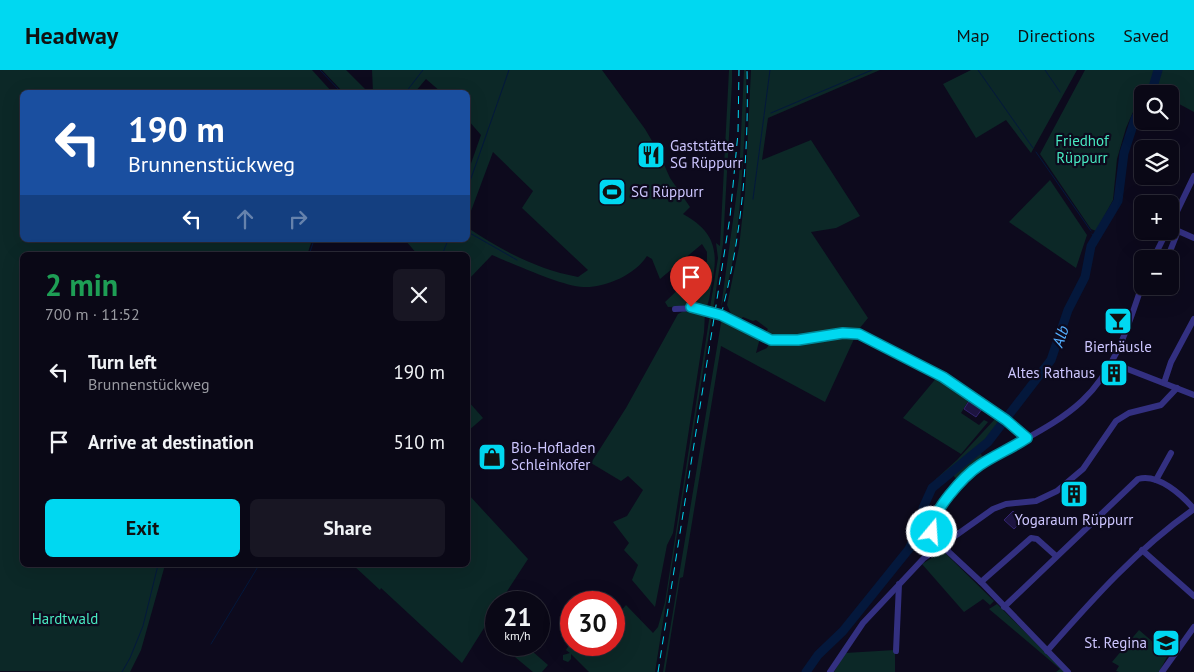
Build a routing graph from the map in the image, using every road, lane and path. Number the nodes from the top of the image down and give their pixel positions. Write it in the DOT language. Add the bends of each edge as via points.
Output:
graph roads {
  1 [pos="1194,176"];
  2 [pos="1179,208"];
  3 [pos="1179,231"];
  4 [pos="1194,238"];
  5 [pos="1138,295"];
  6 [pos="675,309"];
  7 [pos="1194,319"];
  8 [pos="1112,364"];
  9 [pos="1164,382"];
  10 [pos="1177,388"];
  11 [pos="1194,394"];
  12 [pos="1027,438"];
  13 [pos="1171,453"];
  14 [pos="1156,480"];
  15 [pos="1194,509"];
  16 [pos="944,546"];
  17 [pos="1142,550"];
  18 [pos="1056,556"];
  19 [pos="981,582"];
  20 [pos="899,584"];
  21 [pos="1194,596"];
  22 [pos="1004,607"];
  23 [pos="1194,627"];
  24 [pos="896,651"];
  25 [pos="1047,651"];
  26 [pos="830,672"];
  27 [pos="1068,672"];
  28 [pos="1162,672"];
  1 -- 2 [label="street"];
  3 -- 4 [label="street"];
  5 -- 8 [label="street"];
  6 -- 12 [label="street" via="697,308 718,314 771,340 859,334 938,374"];
  7 -- 9 [label="street"];
  8 -- 9 [label="street"];
  8 -- 12 [label="street" via="1081,402"];
  9 -- 10 [label="street"];
  10 -- 11 [label="street"];
  10 -- 16 [label="street" via="1161,405 1129,413 1116,421 1083,469 1057,491 1036,500 993,509"];
  12 -- 16 [label="street" via="980,465 948,498 931,528 934,537"];
  13 -- 14 [label="street"];
  14 -- 15 [label="street"];
  14 -- 18 [label="street" via="1146,477 1135,481"];
  15 -- 17 [label="street"];
  16 -- 19 [label="street"];
  16 -- 20 [label="street" via="924,558"];
  17 -- 21 [label="street"];
  17 -- 25 [label="street"];
  18 -- 19 [label="street" via="1037,539 1031,538"];
  18 -- 22 [label="street"];
  19 -- 22 [label="street"];
  20 -- 24 [label="street"];
  20 -- 26 [label="street" via="863,623"];
  22 -- 25 [label="street"];
  23 -- 28 [label="street"];
  25 -- 27 [label="street"];
}
